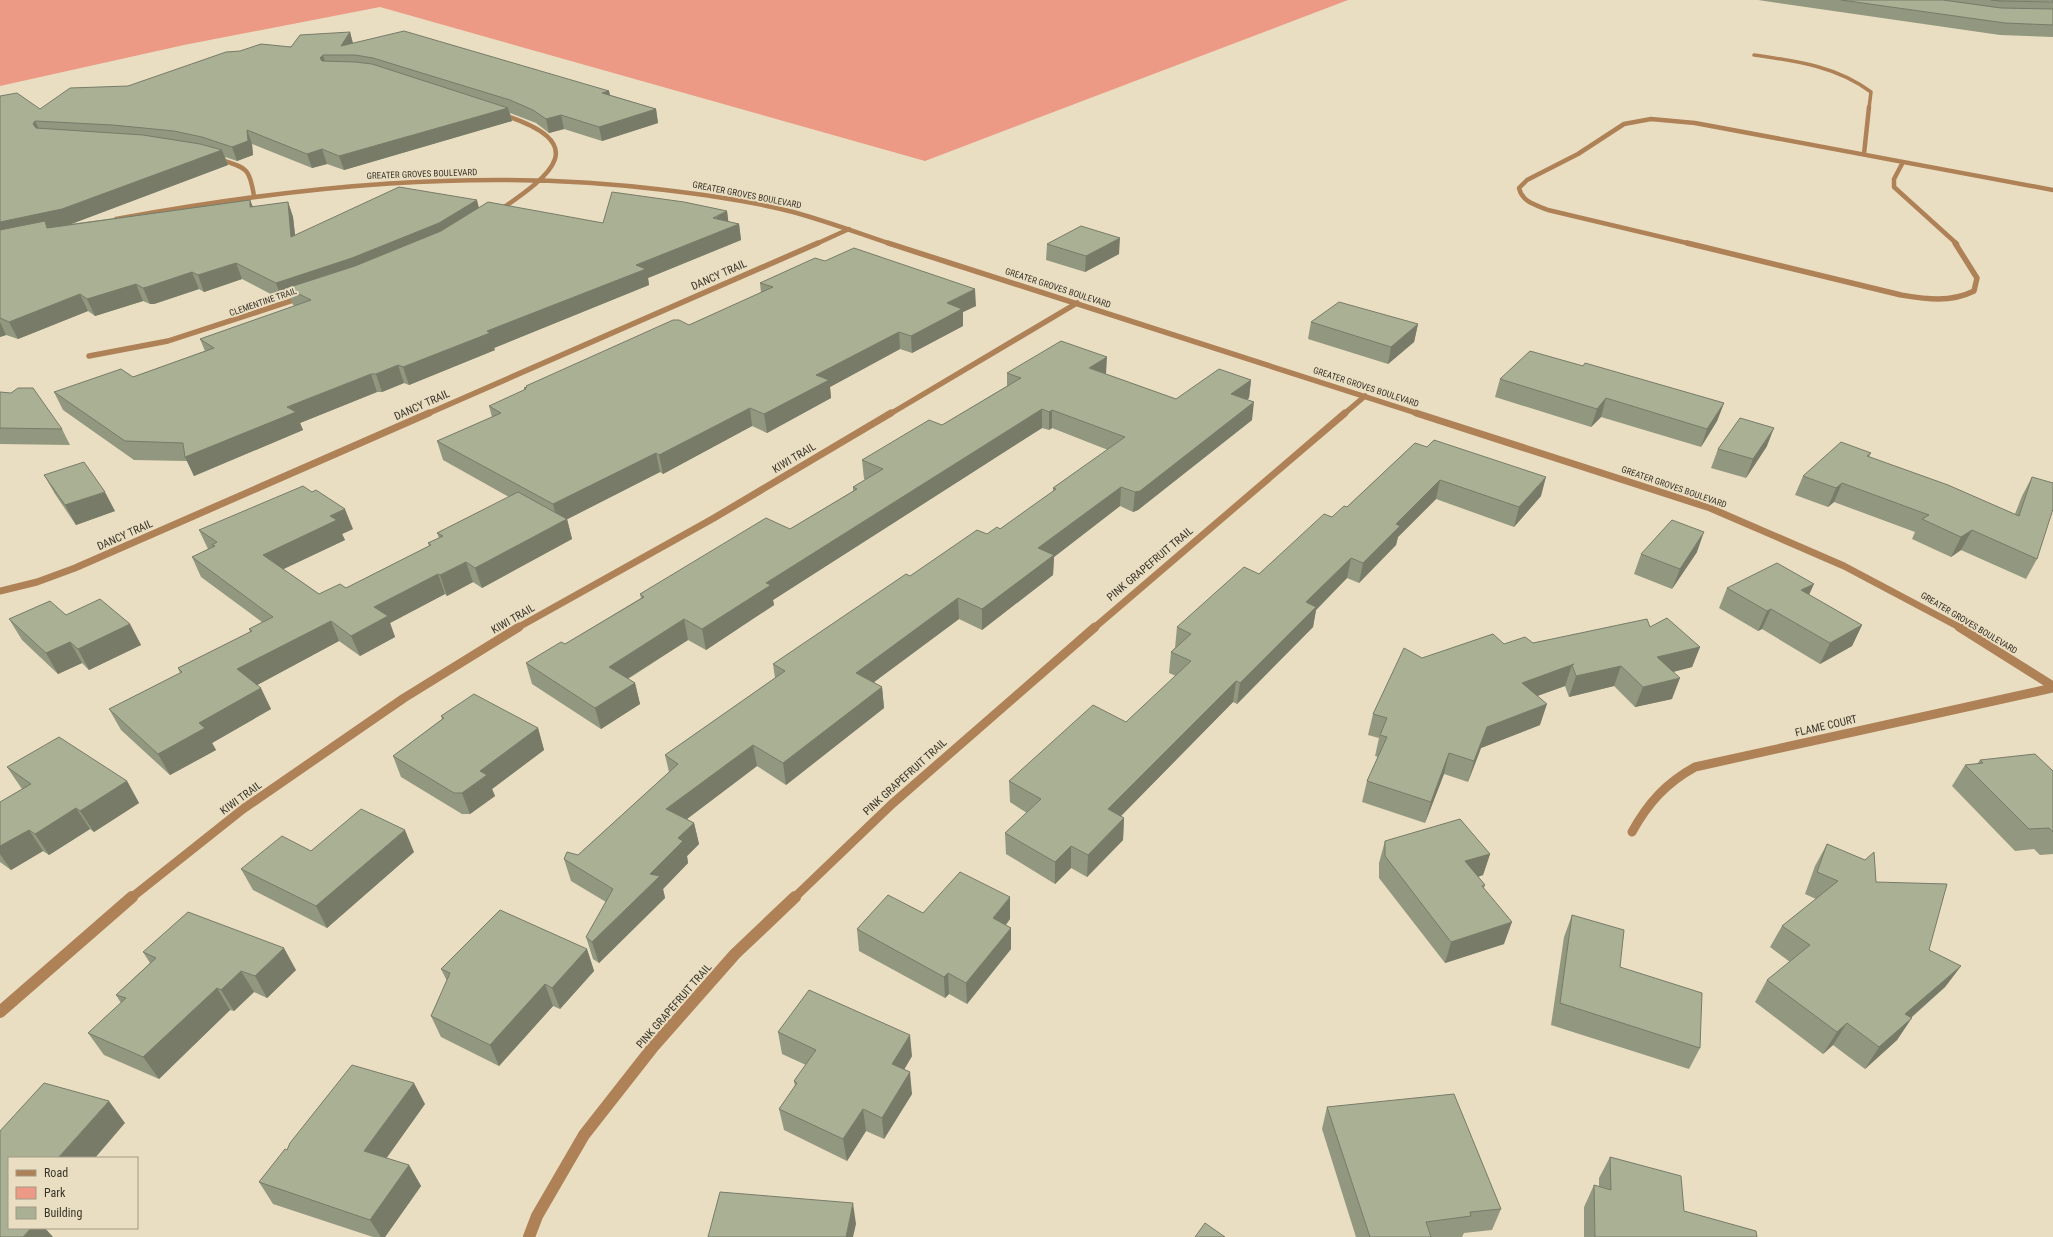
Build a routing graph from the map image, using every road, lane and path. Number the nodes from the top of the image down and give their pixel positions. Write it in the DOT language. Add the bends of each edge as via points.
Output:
graph roads {
  1 [pos="1754,55"];
  2 [pos="496,113"];
  3 [pos="1864,154"];
  4 [pos="214,157"];
  5 [pos="1903,162"];
  6 [pos="541,180"];
  7 [pos="2053,190"];
  8 [pos="254,196"];
  9 [pos="490,216"];
  10 [pos="112,220"];
  11 [pos="849,229"];
  12 [pos="308,296"];
  13 [pos="1077,303"];
  14 [pos="89,356"];
  15 [pos="1365,396"];
  16 [pos="0,591"];
  17 [pos="2053,687"];
  18 [pos="1632,832"];
  19 [pos="0,1012"];
  20 [pos="529,1237"];
  1 -- 3 [label="street" via="1824,68 1846,75 1871,92"];
  2 -- 6 [label="street" via="527,123 555,143 558,151 555,159"];
  3 -- 5 [label="street"];
  3 -- 5 [label="street" via="1695,123 1652,119 1624,124 1578,154 1527,180 1519,188 1521,196 1529,202 1567,215 1901,295 1942,299 1964,296 1974,291 1977,278 1957,244 1894,187 1894,179"];
  4 -- 8 [label="street" via="247,170 251,177"];
  5 -- 7 [label="street"];
  6 -- 8 [label="street, GREATER GROVES BOULEVARD" via="381,184"];
  6 -- 9 [label="street"];
  6 -- 11 [label="street, GREATER GROVES BOULEVARD" via="705,194 779,209"];
  8 -- 10 [label="street, GREATER GROVES BOULEVARD" via="193,204"];
  11 -- 13 [label="street, GREATER GROVES BOULEVARD"];
  11 -- 16 [label="street, DANCY TRAIL" via="75,568 37,582"];
  12 -- 14 [label="street, CLEMENTINE TRAIL" via="203,331"];
  13 -- 15 [label="street, GREATER GROVES BOULEVARD"];
  13 -- 19 [label="street, KIWI TRAIL" via="714,518 516,629 404,698 243,809 174,862"];
  15 -- 17 [label="street, GREATER GROVES BOULEVARD" via="1670,494 1782,536 1924,606 1989,644"];
  15 -- 20 [label="street, PINK GRAPEFRUIT TRAIL" via="904,793 735,954 653,1047 584,1135 537,1216"];
  17 -- 18 [label="street, FLAME COURT" via="1696,767 1673,779 1655,796"];
}
